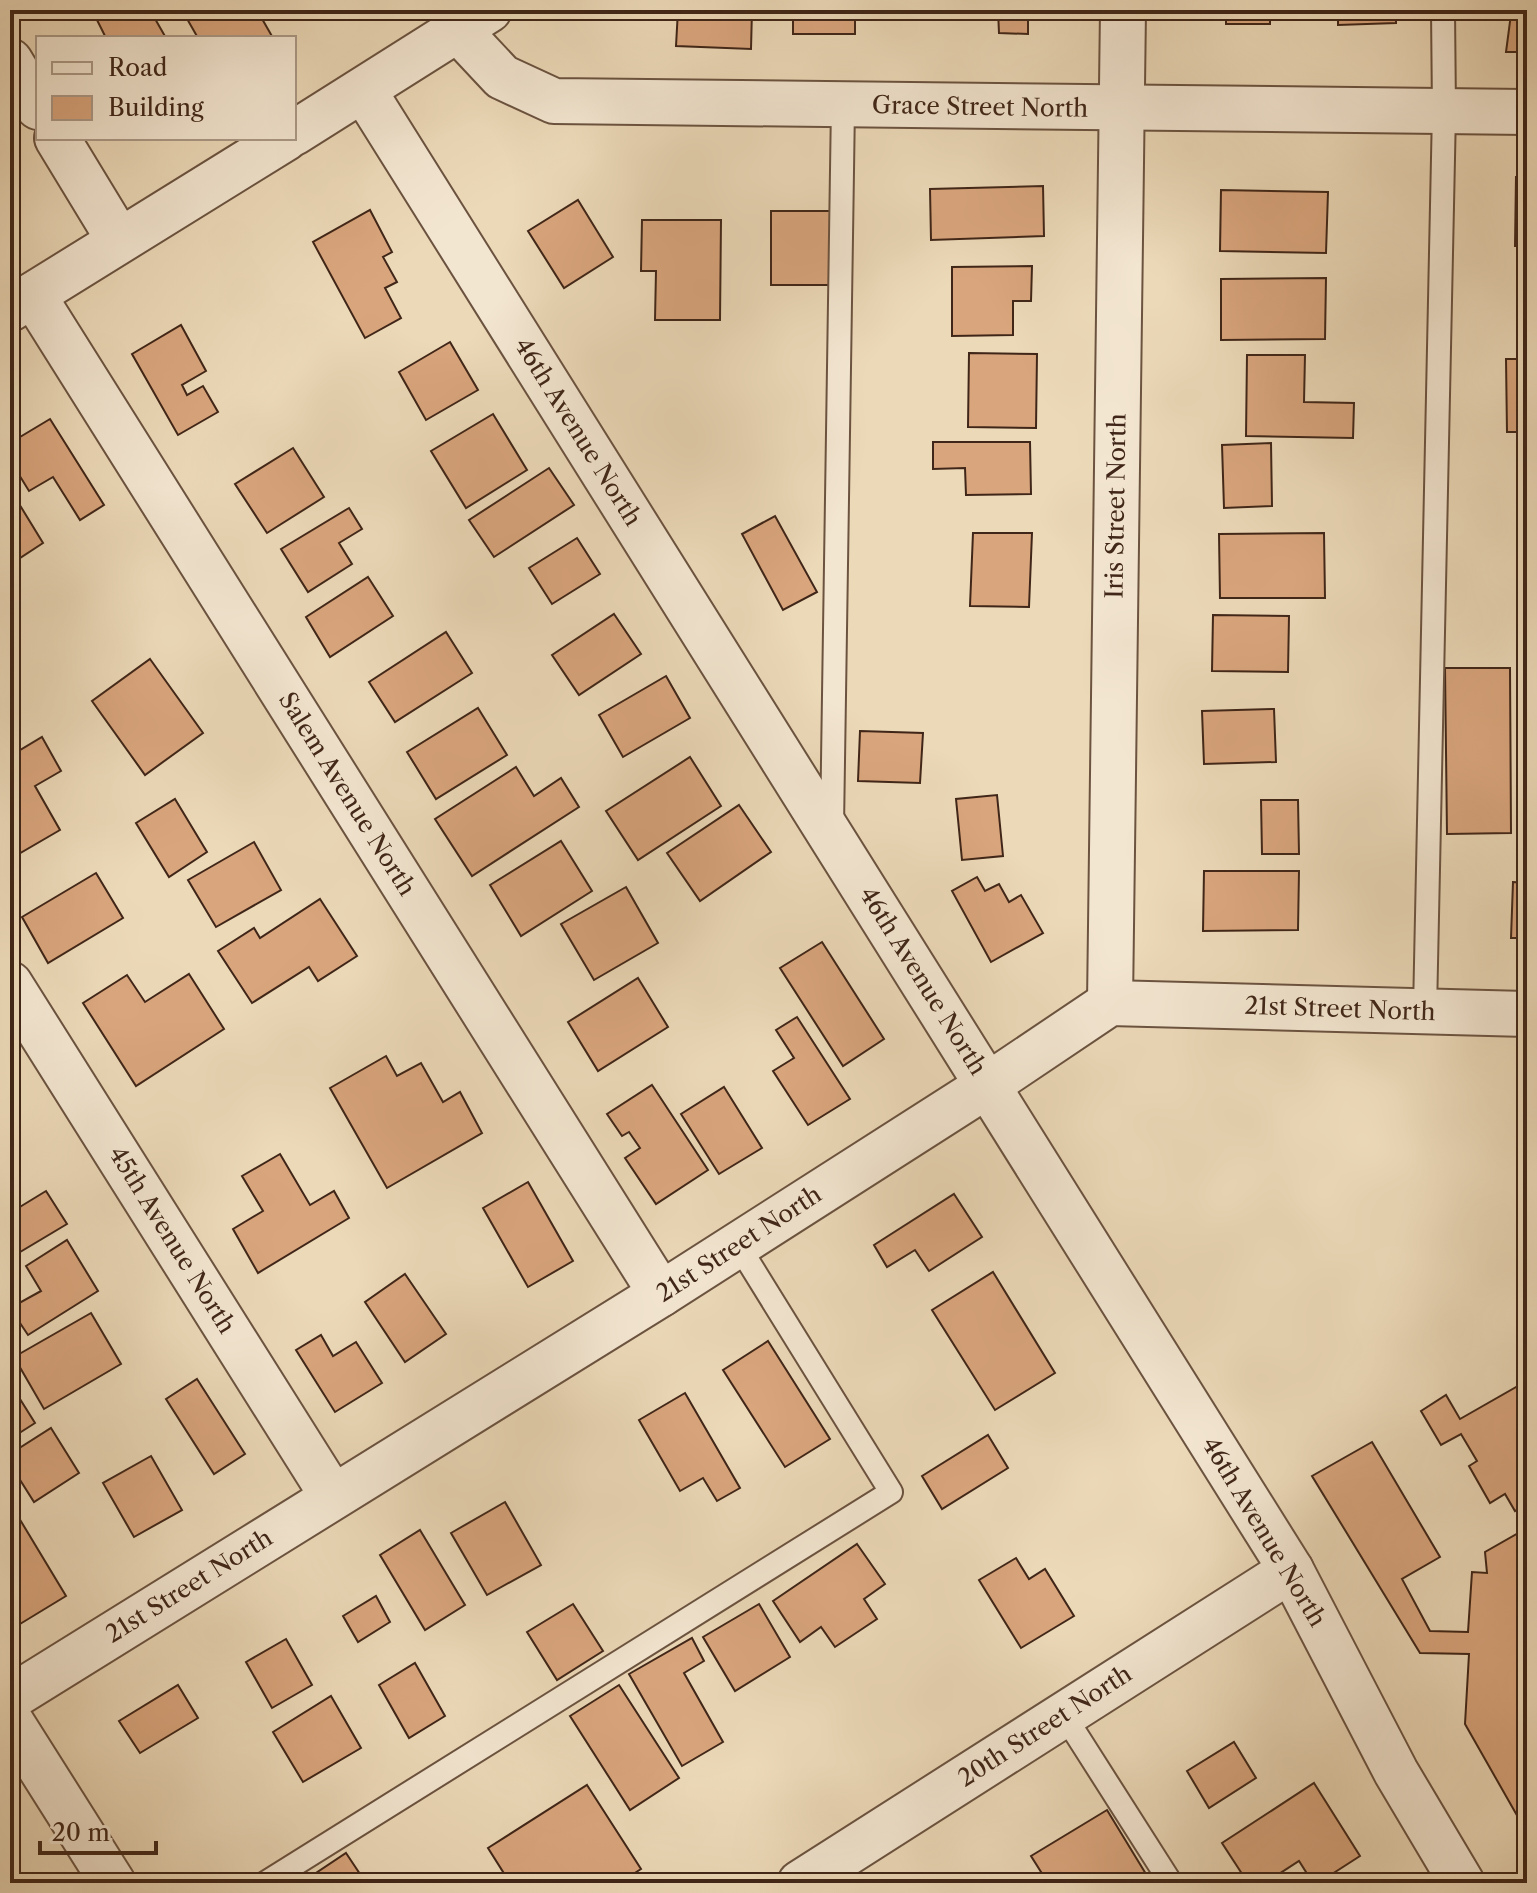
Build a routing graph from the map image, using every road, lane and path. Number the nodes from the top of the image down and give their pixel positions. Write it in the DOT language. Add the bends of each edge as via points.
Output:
graph roads {
  1 [pos="1123,10"];
  2 [pos="1443,10"];
  3 [pos="474,20"];
  4 [pos="10,61"];
  5 [pos="364,91"];
  6 [pos="36,104"];
  7 [pos="843,105"];
  8 [pos="1120,108"];
  9 [pos="1444,111"];
  10 [pos="1527,112"];
  11 [pos="296,132"];
  12 [pos="58,140"];
  13 [pos="283,140"];
  14 [pos="119,240"];
  15 [pos="21,302"];
  16 [pos="832,836"];
  17 [pos="10,984"];
  18 [pos="1110,1003"];
  19 [pos="1425,1011"];
  20 [pos="1527,1014"];
  21 [pos="988,1085"];
  22 [pos="738,1245"];
  23 [pos="661,1294"];
  24 [pos="333,1497"];
  25 [pos="1291,1570"];
  26 [pos="10,1698"];
  27 [pos="1064,1715"];
  28 [pos="10,1720"];
  29 [pos="113,1883"];
  30 [pos="265,1883"];
  31 [pos="800,1883"];
  32 [pos="1171,1883"];
  33 [pos="1462,1883"];
  1 -- 8 [label="street, Iris Street North"];
  2 -- 9 [label="lane"];
  3 -- 5 [label="street"];
  3 -- 7 [label="street, Grace Street North" via="502,77 554,101"];
  4 -- 6 [label="street"];
  5 -- 11 [label="street"];
  5 -- 16 [label="street, 46th Avenue North"];
  7 -- 8 [label="street, Grace Street North"];
  7 -- 16 [label="lane"];
  8 -- 9 [label="street, Grace Street North"];
  8 -- 18 [label="street, Iris Street North"];
  9 -- 10 [label="street, Grace Street North"];
  9 -- 19 [label="lane"];
  12 -- 14 [label="street"];
  13 -- 14 [label="street"];
  14 -- 15 [label="street"];
  15 -- 23 [label="street, Salem Avenue North"];
  16 -- 21 [label="street, 46th Avenue North"];
  17 -- 24 [label="street, 45th Avenue North"];
  18 -- 19 [label="street, 21st Street North"];
  18 -- 21 [label="street, 21st Street North"];
  19 -- 20 [label="street, 21st Street North"];
  21 -- 22 [label="street, 21st Street North"];
  21 -- 25 [label="street, 46th Avenue North"];
  22 -- 23 [label="street, 21st Street North"];
  22 -- 30 [label="lane" via="891,1492"];
  23 -- 24 [label="street, 21st Street North"];
  24 -- 26 [label="street, 21st Street North"];
  25 -- 27 [label="street, 20th Street North"];
  25 -- 33 [label="street, 46th Avenue North" via="1396,1772"];
  27 -- 31 [label="street, 20th Street North"];
  27 -- 32 [label="lane"];
  28 -- 29 [label="street"];
}
